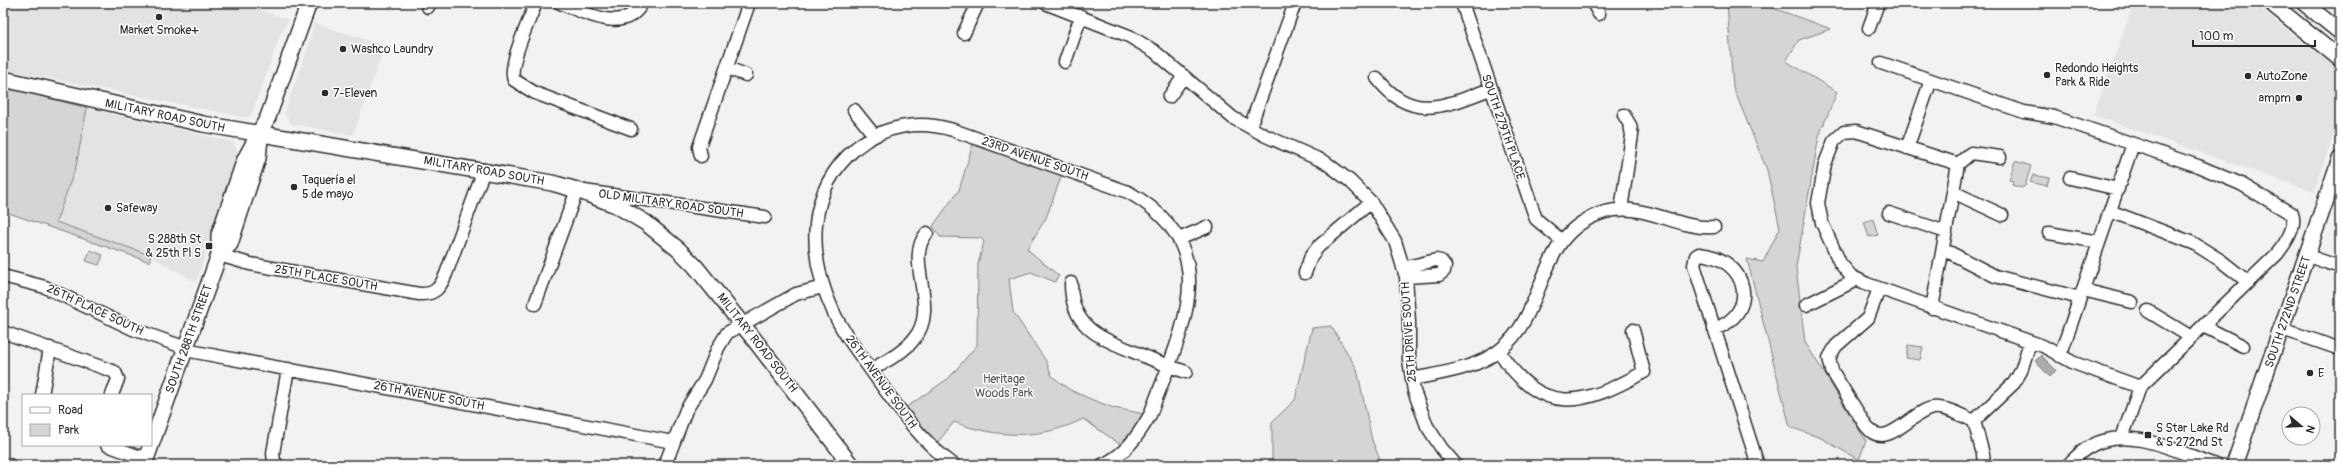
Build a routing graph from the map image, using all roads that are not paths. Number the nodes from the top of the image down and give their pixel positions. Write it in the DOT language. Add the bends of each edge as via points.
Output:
graph roads {
  1 [pos="309,3"];
  2 [pos="536,3"];
  3 [pos="560,3"];
  4 [pos="642,3"];
  5 [pos="749,3"];
  6 [pos="978,3"];
  7 [pos="1045,3"];
  8 [pos="1295,3"];
  9 [pos="1462,3"];
  10 [pos="1593,3"];
  11 [pos="1878,3"];
  12 [pos="2271,3"];
  13 [pos="2304,3"];
  14 [pos="1598,14"];
  15 [pos="1081,16"];
  16 [pos="1869,28"];
  17 [pos="2340,32"];
  18 [pos="964,33"];
  19 [pos="2340,59"];
  20 [pos="1065,62"];
  21 [pos="1881,63"];
  22 [pos="726,68"];
  23 [pos="746,75"];
  24 [pos="1184,76"];
  25 [pos="1377,78"];
  26 [pos="3,79"];
  27 [pos="1931,80"];
  28 [pos="1490,89"];
  29 [pos="1169,97"];
  30 [pos="854,110"];
  31 [pos="1624,115"];
  32 [pos="1250,127"];
  33 [pos="631,129"];
  34 [pos="260,135"];
  35 [pos="874,135"];
  36 [pos="2133,144"];
  37 [pos="1907,148"];
  38 [pos="701,156"];
  39 [pos="2000,157"];
  40 [pos="2340,159"];
  41 [pos="1958,164"];
  42 [pos="484,170"];
  43 [pos="2070,178"];
  44 [pos="2118,189"];
  45 [pos="577,190"];
  46 [pos="1953,192"];
  47 [pos="1371,202"];
  48 [pos="1621,210"];
  49 [pos="2110,211"];
  50 [pos="1889,213"];
  51 [pos="2002,215"];
  52 [pos="765,217"];
  53 [pos="1714,227"];
  54 [pos="1207,228"];
  55 [pos="1946,232"];
  56 [pos="927,233"];
  57 [pos="2049,233"];
  58 [pos="1179,239"];
  59 [pos="1561,240"];
  60 [pos="2099,242"];
  61 [pos="1943,249"];
  62 [pos="219,255"];
  63 [pos="2308,256"];
  64 [pos="2340,267"];
  65 [pos="1305,273"];
  66 [pos="3,276"];
  67 [pos="1856,280"];
  68 [pos="2248,282"];
  69 [pos="1071,283"];
  70 [pos="823,287"];
  71 [pos="1880,289"];
  72 [pos="2082,294"];
  73 [pos="2132,302"];
  74 [pos="535,304"];
  75 [pos="1806,305"];
  76 [pos="1932,308"];
  77 [pos="2148,311"];
  78 [pos="742,325"];
  79 [pos="2203,326"];
  80 [pos="1714,329"];
  81 [pos="2282,329"];
  82 [pos="1633,330"];
  83 [pos="3,332"];
  84 [pos="2191,337"];
  85 [pos="2030,342"];
  86 [pos="2243,346"];
  87 [pos="50,348"];
  88 [pos="185,349"];
  89 [pos="2340,349"];
  90 [pos="1499,351"];
  91 [pos="2060,356"];
  92 [pos="1167,366"];
  93 [pos="288,369"];
  94 [pos="871,370"];
  95 [pos="1186,372"];
  96 [pos="1412,379"];
  97 [pos="2140,387"];
  98 [pos="42,394"];
  99 [pos="112,394"];
  100 [pos="1974,421"];
  101 [pos="2122,438"];
  102 [pos="152,442"];
  103 [pos="673,442"];
  104 [pos="112,446"];
  105 [pos="148,453"];
  106 [pos="276,463"];
  107 [pos="1452,463"];
  108 [pos="1109,464"];
  109 [pos="1760,464"];
  110 [pos="3,465"];
  111 [pos="9,465"];
  112 [pos="665,465"];
  113 [pos="851,465"];
  114 [pos="954,465"];
  115 [pos="1984,465"];
  116 [pos="2068,465"];
  117 [pos="2215,465"];
  118 [pos="2234,465"];
  1 -- 34 [label="main road, SOUTH 288TH STREET"];
  2 -- 33 [label="street" via="515,61 512,77 517,84"];
  3 -- 4 [label="street" via="607,19 627,19"];
  5 -- 22 [label="street"];
  6 -- 18 [label="street"];
  7 -- 15 [label="street, 25TH DRIVE SOUTH"];
  8 -- 32 [label="street"];
  9 -- 28 [label="street, SOUTH 279TH PLACE"];
  10 -- 14 [label="street"];
  11 -- 16 [label="street"];
  12 -- 19 [label="main road"];
  13 -- 17 [label="main road"];
  15 -- 20 [label="street"];
  15 -- 24 [label="street, 25TH DRIVE SOUTH" via="1130,36 1154,51"];
  21 -- 27 [label="street"];
  22 -- 23 [label="street"];
  22 -- 38 [label="street" via="699,147"];
  24 -- 29 [label="street"];
  24 -- 32 [label="street, 25TH DRIVE SOUTH" via="1232,118"];
  25 -- 28 [label="street" via="1394,97 1424,107 1454,103"];
  26 -- 34 [label="main road, MILITARY ROAD SOUTH"];
  27 -- 36 [label="street" via="2024,112 2054,117"];
  27 -- 37 [label="street"];
  28 -- 59 [label="street, SOUTH 279TH PLACE" via="1536,219"];
  30 -- 35 [label="street"];
  31 -- 48 [label="street" via="1632,135"];
  32 -- 47 [label="street, 25TH DRIVE SOUTH" via="1325,162 1350,181"];
  34 -- 42 [label="main road, MILITARY ROAD SOUTH" via="282,136"];
  34 -- 62 [label="main road, SOUTH 288TH STREET" via="245,159 219,235"];
  35 -- 58 [label="street, 23RD AVENUE SOUTH" via="913,125 931,124 953,130 1128,192 1151,206"];
  35 -- 70 [label="street, 26TH AVENUE SOUTH" via="847,156 833,172 825,188 815,230"];
  36 -- 44 [label="street"];
  36 -- 68 [label="street" via="2219,174 2292,214 2293,225 2284,244"];
  37 -- 41 [label="street"];
  37 -- 67 [label="street" via="1849,131 1834,141 1825,164 1819,189 1819,212 1840,263"];
  39 -- 41 [label="street" via="1971,153"];
  40 -- 63 [label="main road, SOUTH 272ND STREET"];
  41 -- 46 [label="street"];
  42 -- 45 [label="main road, MILITARY ROAD SOUTH"];
  42 -- 62 [label="street, 25TH PLACE SOUTH" via="446,274 435,292 411,292 250,264"];
  43 -- 44 [label="street"];
  44 -- 49 [label="street"];
  45 -- 52 [label="street, OLD MILITARY ROAD SOUTH"];
  45 -- 74 [label="street"];
  45 -- 78 [label="main road, MILITARY ROAD SOUTH" via="616,205 646,222 695,266"];
  46 -- 51 [label="street"];
  46 -- 55 [label="street"];
  47 -- 65 [label="street" via="1318,247 1311,256"];
  47 -- 96 [label="street, 25TH DRIVE SOUTH" via="1395,240 1404,272"];
  48 -- 53 [label="street" via="1656,214 1699,227"];
  48 -- 59 [label="street" via="1603,213 1585,221 1574,227"];
  49 -- 60 [label="street"];
  49 -- 68 [label="street" via="2193,243"];
  50 -- 55 [label="street"];
  54 -- 58 [label="street"];
  55 -- 61 [label="street"];
  56 -- 94 [label="street" via="921,242 919,258 925,301 922,326 908,346"];
  57 -- 60 [label="street"];
  58 -- 92 [label="street, 23RD AVENUE SOUTH" via="1185,254 1190,286 1184,322"];
  59 -- 90 [label="street" via="1526,316 1516,333"];
  60 -- 72 [label="street"];
  61 -- 72 [label="street" via="1995,276"];
  61 -- 76 [label="street"];
  62 -- 88 [label="main road, SOUTH 288TH STREET"];
  63 -- 64 [label="street"];
  63 -- 81 [label="main road, SOUTH 272ND STREET"];
  66 -- 88 [label="street, 26TH PLACE SOUTH" via="49,288 136,330"];
  67 -- 71 [label="street"];
  67 -- 75 [label="street"];
  68 -- 79 [label="street"];
  69 -- 92 [label="street" via="1074,307 1092,332"];
  70 -- 78 [label="street" via="796,294"];
  70 -- 94 [label="street, 26TH AVENUE SOUTH" via="846,334"];
  71 -- 76 [label="street"];
  71 -- 100 [label="street" via="1868,318 1836,346 1829,358 1832,371 1866,426 1873,433 1886,435 1922,412 1938,408"];
  72 -- 73 [label="street"];
  72 -- 91 [label="street"];
  76 -- 85 [label="street"];
  77 -- 84 [label="street"];
  78 -- 103 [label="street" via="727,333 722,339 709,372 686,410"];
  78 -- 113 [label="main road, MILITARY ROAD SOUTH"];
  79 -- 84 [label="street"];
  79 -- 86 [label="street"];
  80 -- 80 [label="street" via="1722,327 1733,317 1741,303 1743,286 1738,274 1729,264 1699,254 1694,265"];
  80 -- 109 [label="street"];
  81 -- 89 [label="street"];
  81 -- 118 [label="main road, SOUTH 272ND STREET"];
  82 -- 90 [label="street" via="1644,372 1620,386 1586,398 1560,398 1532,388 1522,382"];
  83 -- 87 [label="street"];
  84 -- 97 [label="street"];
  85 -- 91 [label="street"];
  85 -- 100 [label="street" via="2014,384"];
  87 -- 98 [label="street"];
  87 -- 99 [label="street" via="110,370 117,375"];
  88 -- 93 [label="street, 26TH AVENUE SOUTH"];
  88 -- 102 [label="main road, SOUTH 288TH STREET"];
  90 -- 96 [label="street" via="1466,367"];
  91 -- 97 [label="street"];
  92 -- 95 [label="street"];
  92 -- 108 [label="street, 23RD AVENUE SOUTH" via="1150,415 1143,427 1127,449"];
  93 -- 103 [label="street, 26TH AVENUE SOUTH"];
  93 -- 106 [label="street" via="274,445"];
  94 -- 114 [label="street, 26TH AVENUE SOUTH" via="918,432"];
  96 -- 107 [label="street, 25TH DRIVE SOUTH" via="1427,426"];
  97 -- 101 [label="street"];
  100 -- 115 [label="street"];
  101 -- 116 [label="street" via="2114,438 2088,447"];
  101 -- 117 [label="street" via="2145,442"];
  103 -- 112 [label="street"];
  104 -- 105 [label="street"];
  110 -- 111 [label="street"];
}
